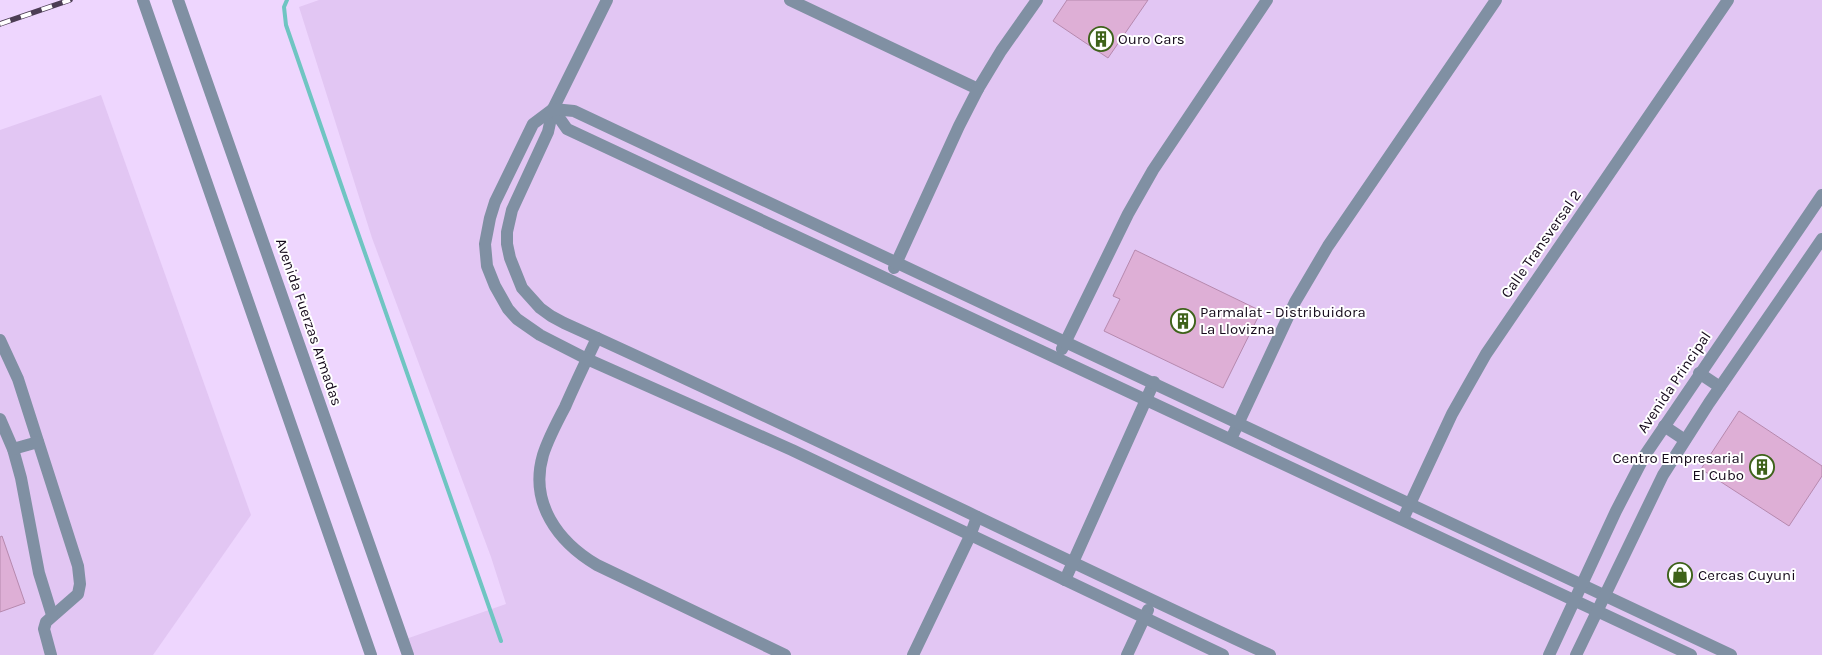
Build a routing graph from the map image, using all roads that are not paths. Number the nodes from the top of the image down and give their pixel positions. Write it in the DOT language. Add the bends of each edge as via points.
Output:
graph roads {
  1 [pos="142,0"];
  2 [pos="178,0"];
  3 [pos="607,0"];
  4 [pos="790,0"];
  5 [pos="1037,0"];
  6 [pos="1267,0"];
  7 [pos="1496,0"];
  8 [pos="1728,0"];
  9 [pos="978,89"];
  10 [pos="553,110"];
  11 [pos="1822,195"];
  12 [pos="496,202"];
  13 [pos="512,210"];
  14 [pos="1822,239"];
  15 [pos="896,262"];
  16 [pos="889,278"];
  17 [pos="597,338"];
  18 [pos="0,340"];
  19 [pos="1066,341"];
  20 [pos="1058,358"];
  21 [pos="587,359"];
  22 [pos="1699,373"];
  23 [pos="1154,382"];
  24 [pos="1720,387"];
  25 [pos="1146,399"];
  26 [pos="0,419"];
  27 [pos="1238,422"];
  28 [pos="1664,426"];
  29 [pos="801,432"];
  30 [pos="1231,439"];
  31 [pos="1685,440"];
  32 [pos="38,442"];
  33 [pos="13,449"];
  34 [pos="792,450"];
  35 [pos="1410,503"];
  36 [pos="977,517"];
  37 [pos="1403,520"];
  38 [pos="970,536"];
  39 [pos="1073,562"];
  40 [pos="1064,580"];
  41 [pos="1582,584"];
  42 [pos="1604,595"];
  43 [pos="1574,600"];
  44 [pos="1152,601"];
  45 [pos="1597,610"];
  46 [pos="52,615"];
  47 [pos="1145,617"];
  48 [pos="51,655"];
  49 [pos="371,655"];
  50 [pos="408,655"];
  51 [pos="785,655"];
  52 [pos="913,655"];
  53 [pos="1128,655"];
  54 [pos="1223,655"];
  55 [pos="1270,655"];
  56 [pos="1549,655"];
  57 [pos="1576,655"];
  58 [pos="1691,655"];
  59 [pos="1731,655"];
  1 -- 49 [label="street"];
  2 -- 50 [label="street, Avenida Fuerzas Armadas"];
  3 -- 10 [label="street"];
  4 -- 9 [label="street"];
  5 -- 9 [label="street"];
  6 -- 19 [label="street" via="1153,170"];
  7 -- 27 [label="street" via="1328,246 1295,302"];
  8 -- 35 [label="street, Calle Transversal 2" via="1486,354 1452,414"];
  9 -- 15 [label="street"];
  10 -- 12 [label="street" via="533,124"];
  10 -- 13 [label="street" via="548,132"];
  10 -- 15 [label="street" via="574,111"];
  10 -- 16 [label="street" via="567,129"];
  11 -- 22 [label="street, Avenida Principal"];
  12 -- 13 [label="street"];
  12 -- 21 [label="street" via="488,225 485,249 490,276 500,297 528,327"];
  13 -- 17 [label="street" via="507,244 522,288 551,316"];
  14 -- 24 [label="street"];
  15 -- 16 [label="street"];
  15 -- 19 [label="street"];
  16 -- 20 [label="street"];
  17 -- 21 [label="street"];
  17 -- 29 [label="street"];
  18 -- 32 [label="street" via="18,379"];
  19 -- 20 [label="street"];
  19 -- 23 [label="street"];
  20 -- 25 [label="street"];
  21 -- 34 [label="street"];
  21 -- 51 [label="street" via="549,441 540,471 541,497 562,539 597,566"];
  22 -- 24 [label="street"];
  22 -- 28 [label="street, Avenida Principal"];
  23 -- 25 [label="street"];
  23 -- 27 [label="street"];
  24 -- 31 [label="street"];
  25 -- 30 [label="street"];
  25 -- 39 [label="street"];
  26 -- 33 [label="street"];
  27 -- 30 [label="street"];
  27 -- 35 [label="street"];
  28 -- 31 [label="street"];
  28 -- 41 [label="street, Avenida Principal" via="1628,486"];
  29 -- 34 [label="street"];
  29 -- 36 [label="street"];
  30 -- 37 [label="street"];
  31 -- 42 [label="street" via="1655,488"];
  32 -- 33 [label="street"];
  32 -- 46 [label="street" via="78,566 80,584 78,594"];
  33 -- 46 [label="street" via="39,573"];
  34 -- 38 [label="street"];
  35 -- 37 [label="street, Calle Transversal 2"];
  35 -- 41 [label="street"];
  36 -- 38 [label="street"];
  36 -- 39 [label="street"];
  37 -- 43 [label="street"];
  38 -- 40 [label="street"];
  38 -- 52 [label="street"];
  39 -- 40 [label="street"];
  39 -- 44 [label="street"];
  40 -- 47 [label="street"];
  41 -- 42 [label="street"];
  41 -- 43 [label="street, Avenida Principal"];
  42 -- 45 [label="street"];
  42 -- 59 [label="street"];
  43 -- 45 [label="street"];
  43 -- 56 [label="street, Avenida Principal"];
  44 -- 47 [label="street"];
  44 -- 55 [label="street"];
  45 -- 57 [label="street"];
  45 -- 58 [label="street"];
  46 -- 48 [label="street" via="44,629"];
  47 -- 53 [label="street"];
  47 -- 54 [label="street"];
}
